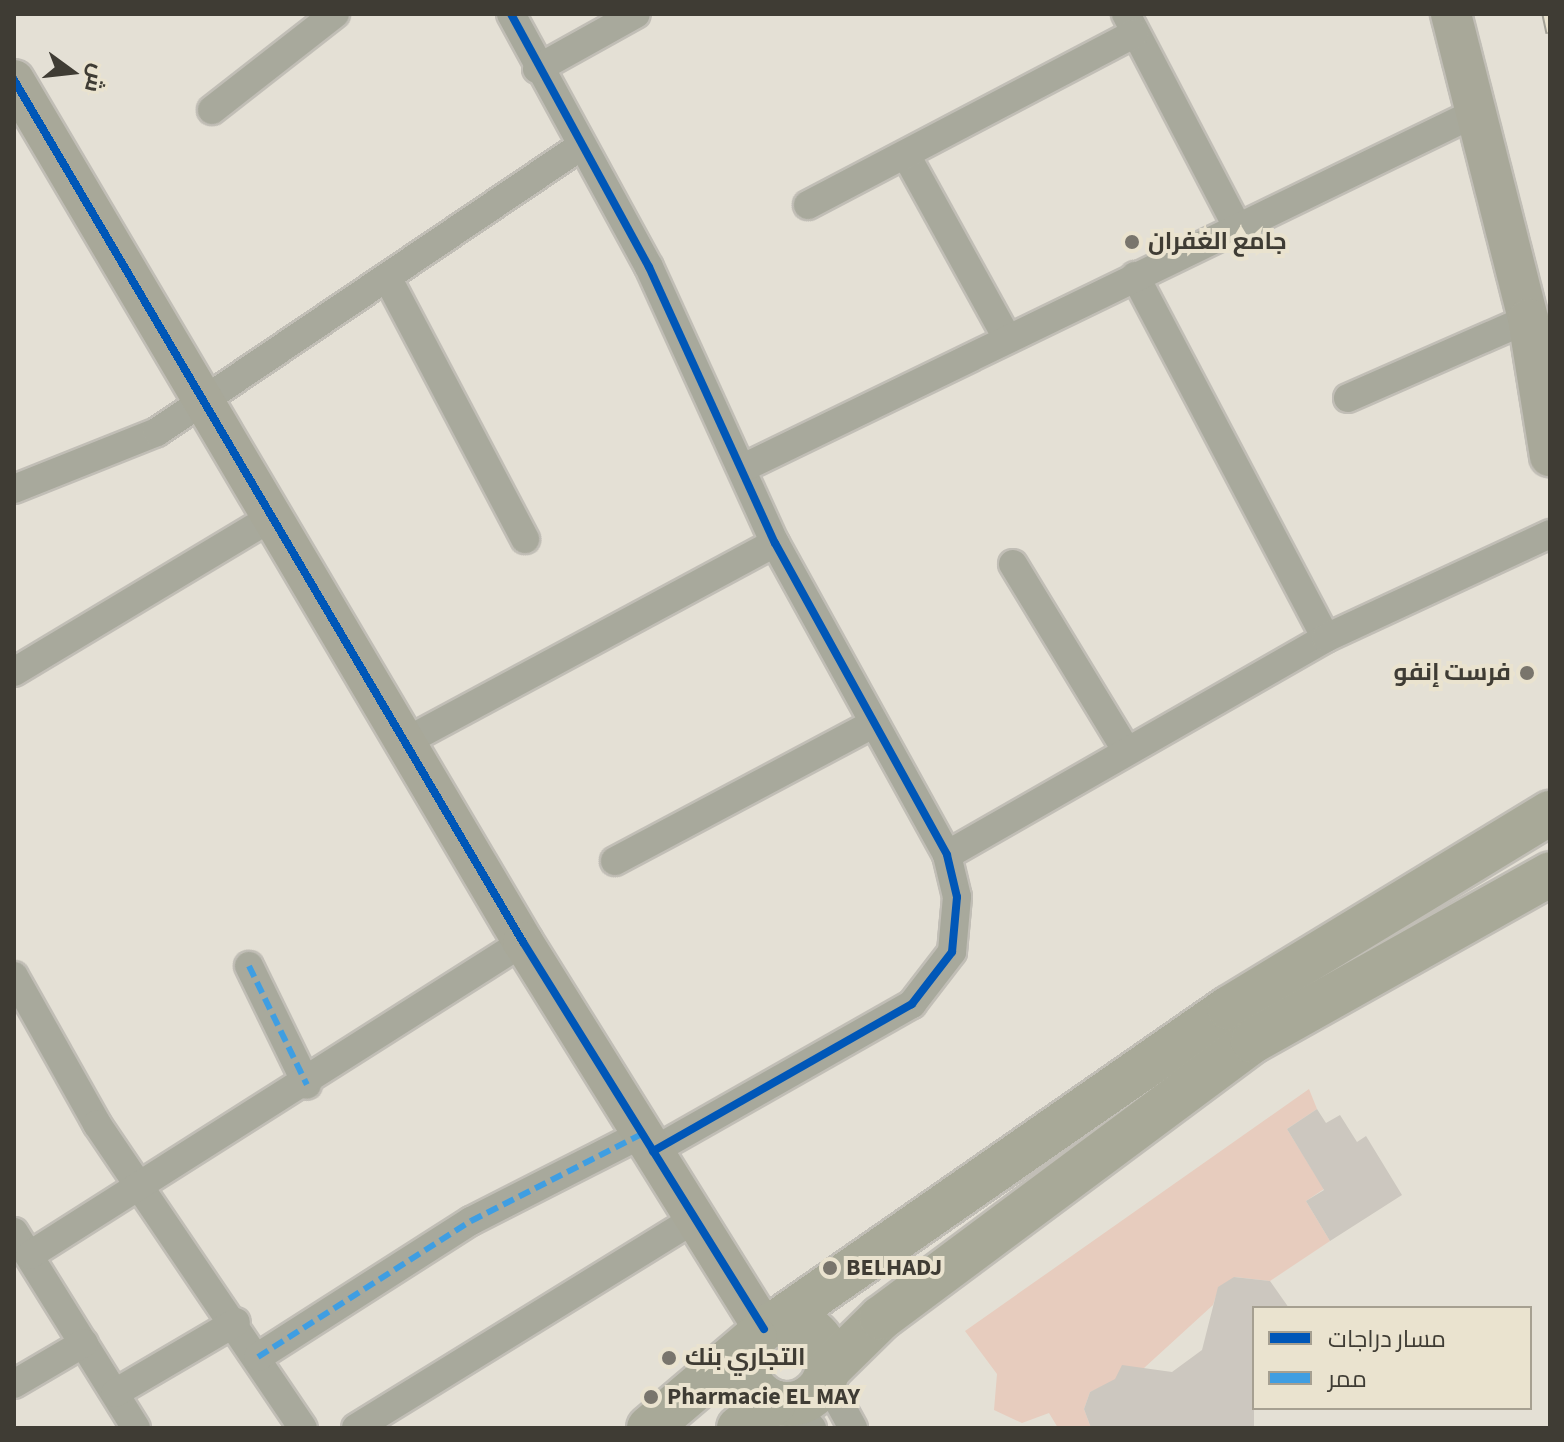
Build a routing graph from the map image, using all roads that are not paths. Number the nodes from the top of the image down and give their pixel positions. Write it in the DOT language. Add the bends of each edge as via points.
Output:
graph roads {
  1 [pos="335,14"];
  2 [pos="511,14"];
  3 [pos="636,14"];
  4 [pos="1451,14"];
  5 [pos="1130,23"];
  6 [pos="537,69"];
  7 [pos="14,80"];
  8 [pos="212,110"];
  9 [pos="1477,112"];
  10 [pos="578,148"];
  11 [pos="906,155"];
  12 [pos="808,205"];
  13 [pos="1236,224"];
  14 [pos="1135,276"];
  15 [pos="388,279"];
  16 [pos="1528,319"];
  17 [pos="1007,338"];
  18 [pos="202,396"];
  19 [pos="1348,398"];
  20 [pos="1550,456"];
  21 [pos="743,468"];
  22 [pos="14,489"];
  23 [pos="274,516"];
  24 [pos="1550,534"];
  25 [pos="525,539"];
  26 [pos="775,543"];
  27 [pos="1013,564"];
  28 [pos="1326,638"];
  29 [pos="14,672"];
  30 [pos="874,723"];
  31 [pos="405,742"];
  32 [pos="1126,750"];
  33 [pos="1550,813"];
  34 [pos="947,855"];
  35 [pos="615,861"];
  36 [pos="1550,874"];
  37 [pos="523,942"];
  38 [pos="249,966"];
  39 [pos="14,976"];
  40 [pos="307,1085"];
  41 [pos="647,1142"];
  42 [pos="141,1185"];
  43 [pos="695,1219"];
  44 [pos="22,1243"];
  45 [pos="236,1322"];
  46 [pos="764,1330"];
  47 [pos="84,1343"];
  48 [pos="258,1357"];
  49 [pos="826,1374"];
  50 [pos="14,1384"];
  51 [pos="115,1393"];
  52 [pos="793,1411"];
  53 [pos="136,1428"];
  54 [pos="303,1428"];
  55 [pos="356,1428"];
  56 [pos="649,1428"];
  57 [pos="739,1428"];
  58 [pos="853,1428"];
  1 -- 8 [label="street"];
  2 -- 6 [label="street"];
  3 -- 6 [label="street"];
  4 -- 9 [label="street"];
  5 -- 11 [label="street"];
  5 -- 13 [label="street"];
  6 -- 10 [label="street"];
  7 -- 18 [label="street"];
  9 -- 13 [label="street"];
  9 -- 16 [label="street"];
  10 -- 15 [label="street"];
  10 -- 21 [label="street" via="649,267"];
  11 -- 12 [label="street"];
  11 -- 17 [label="street"];
  13 -- 14 [label="street"];
  14 -- 17 [label="street"];
  14 -- 28 [label="street"];
  15 -- 18 [label="street"];
  15 -- 25 [label="street"];
  16 -- 19 [label="street"];
  16 -- 20 [label="street"];
  17 -- 21 [label="street"];
  18 -- 22 [label="street" via="157,432"];
  18 -- 23 [label="street"];
  21 -- 26 [label="street"];
  23 -- 29 [label="street"];
  23 -- 31 [label="street"];
  24 -- 28 [label="street"];
  26 -- 30 [label="street"];
  26 -- 31 [label="street"];
  27 -- 32 [label="street"];
  28 -- 32 [label="street"];
  30 -- 34 [label="street"];
  30 -- 35 [label="street"];
  31 -- 37 [label="street"];
  32 -- 34 [label="street"];
  33 -- 46 [label="main road" via="1229,1008"];
  34 -- 41 [label="street" via="957,931 930,988"];
  36 -- 49 [label="main road" via="1253,1041 881,1318"];
  37 -- 40 [label="street"];
  37 -- 41 [label="street"];
  38 -- 40 [label="street"];
  39 -- 42 [label="street" via="97,1124"];
  40 -- 42 [label="street"];
  41 -- 43 [label="street"];
  41 -- 48 [label="street" via="471,1221"];
  42 -- 44 [label="street"];
  42 -- 45 [label="street"];
  43 -- 46 [label="street"];
  43 -- 55 [label="street"];
  44 -- 47 [label="street"];
  45 -- 48 [label="street"];
  45 -- 51 [label="street"];
  46 -- 49 [label="main road" via="799,1323 819,1337"];
  46 -- 52 [label="main road" via="748,1376"];
  46 -- 56 [label="main road"];
  47 -- 50 [label="street"];
  47 -- 51 [label="street"];
  48 -- 54 [label="street"];
  49 -- 52 [label="main road" via="813,1395"];
  49 -- 58 [label="street"];
  51 -- 53 [label="street"];
  52 -- 57 [label="main road"];
}
